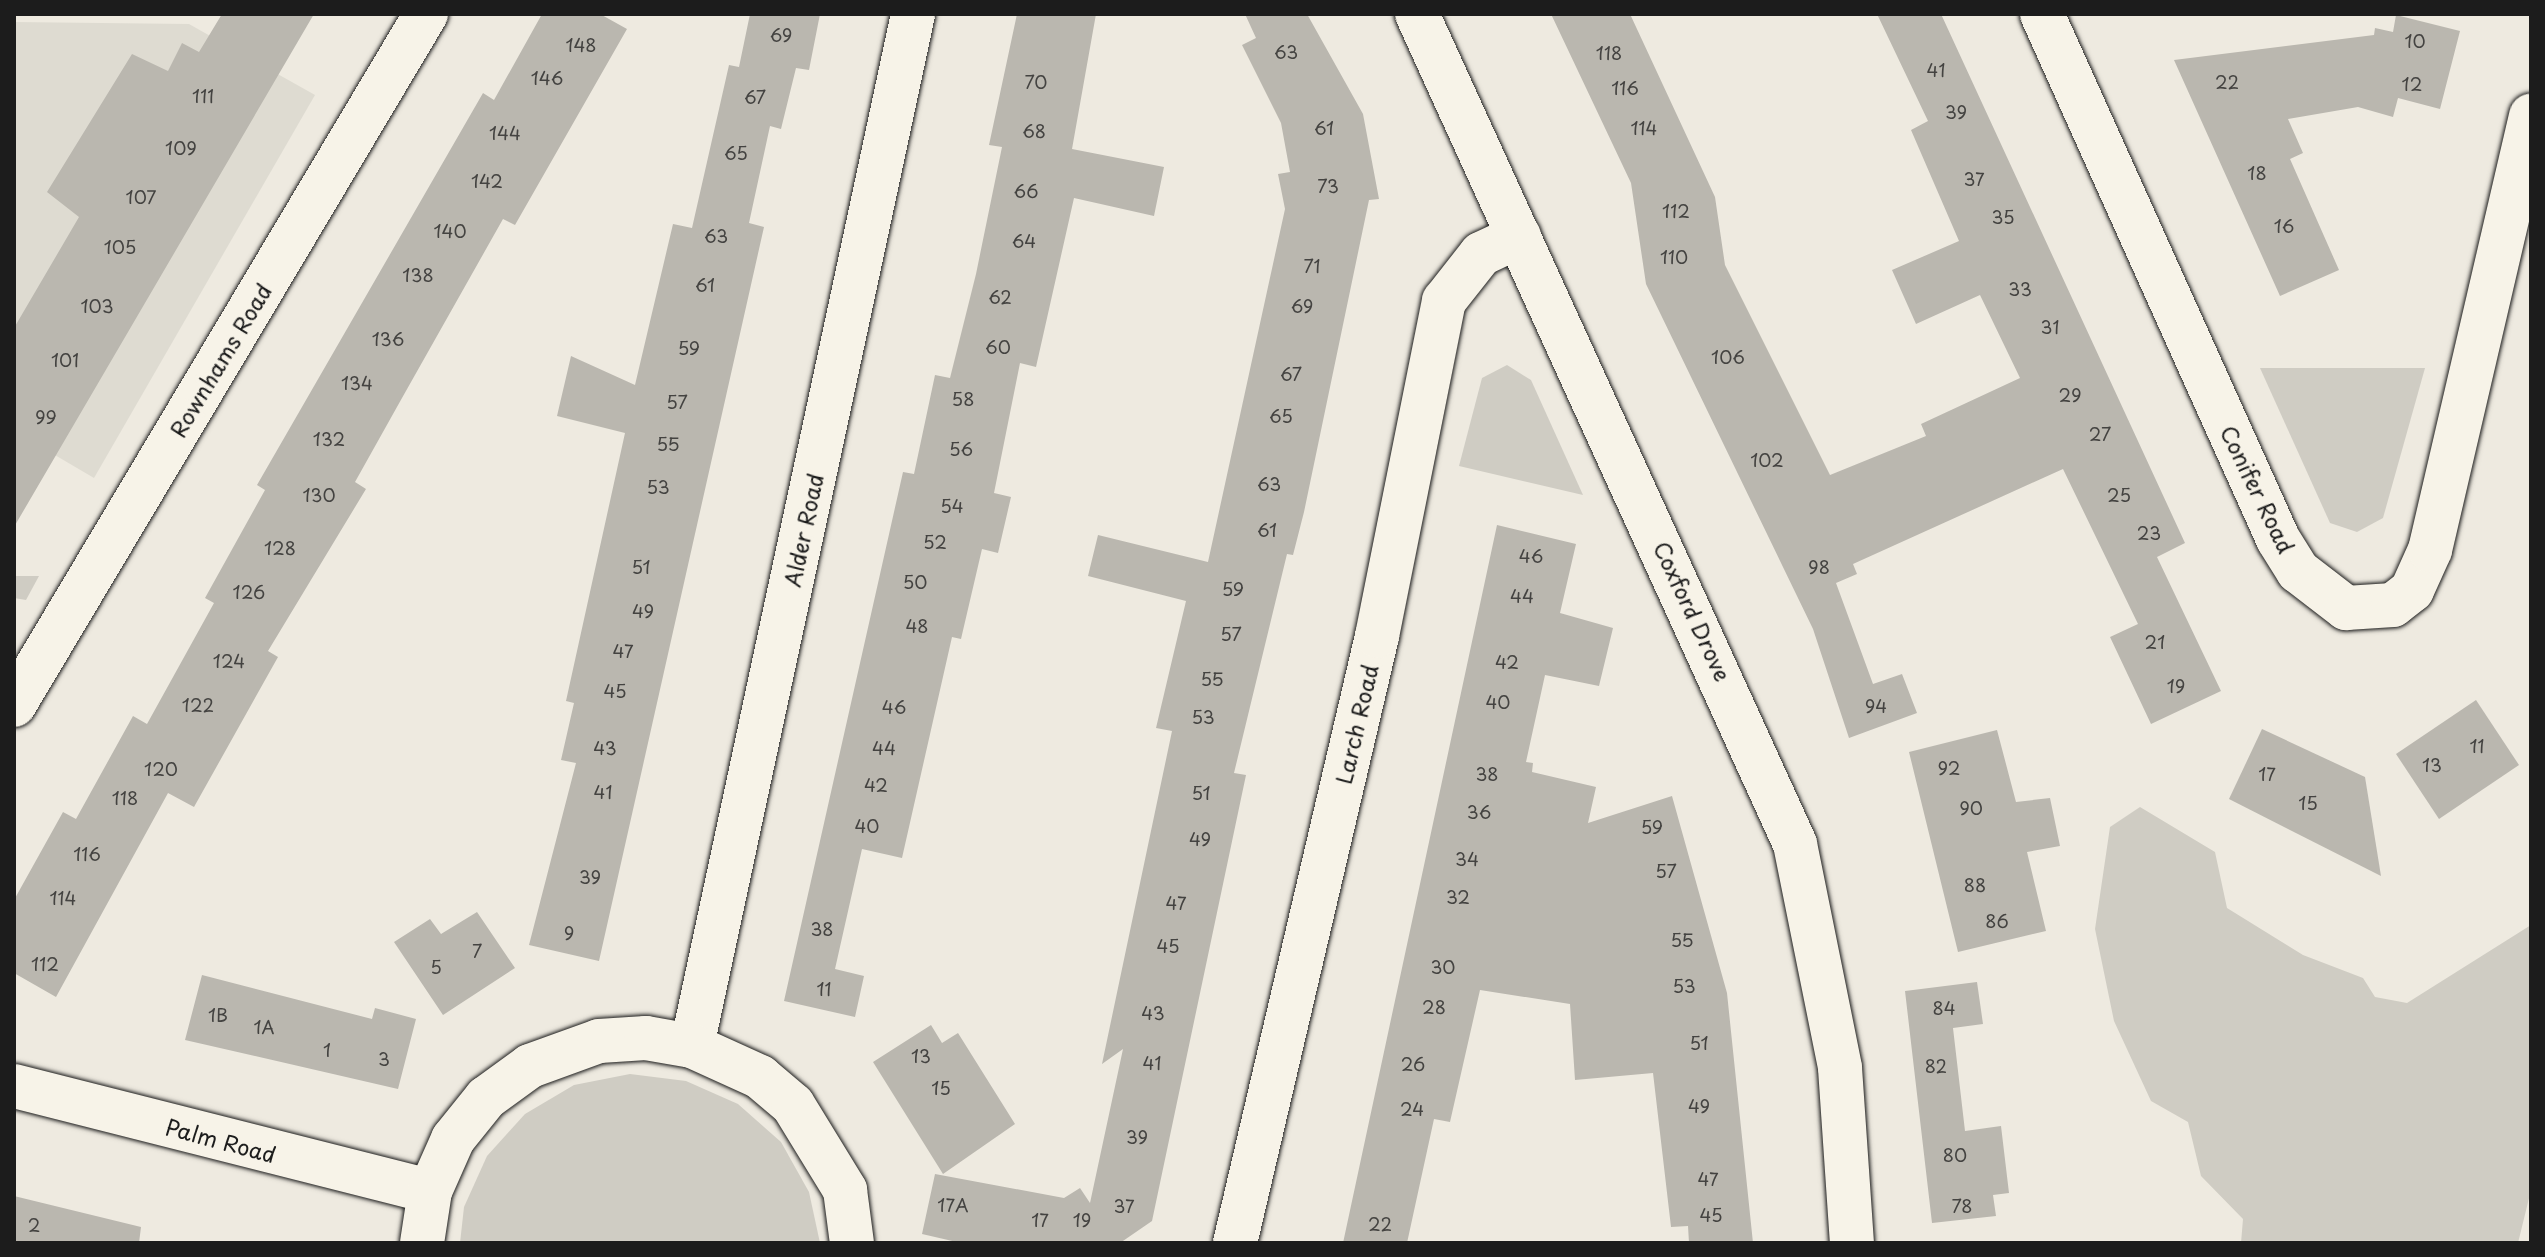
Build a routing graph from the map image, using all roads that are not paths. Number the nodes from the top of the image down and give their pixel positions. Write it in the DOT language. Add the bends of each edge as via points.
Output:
graph roads {
  1 [pos="426,14"];
  2 [pos="913,14"];
  3 [pos="1417,14"];
  4 [pos="2042,14"];
  5 [pos="2531,116"];
  6 [pos="1519,236"];
  7 [pos="14,705"];
  8 [pos="692,1046"];
  9 [pos="14,1086"];
  10 [pos="430,1191"];
  11 [pos="422,1243"];
  12 [pos="852,1243"];
  13 [pos="1235,1243"];
  14 [pos="1852,1243"];
  1 -- 7 [label="street, Rownhams Road"];
  2 -- 8 [label="street, Alder Road"];
  3 -- 6 [label="street, Coxford Drove"];
  4 -- 5 [label="street, Conifer Road" via="2278,539 2298,571 2346,608 2393,605 2412,590 2430,550"];
  6 -- 13 [label="street, Larch Road" via="1481,254 1444,301 1377,636"];
  6 -- 14 [label="street, Coxford Drove" via="1795,844 1840,1068"];
  8 -- 10 [label="street" via="646,1038 599,1041 530,1066 486,1098 453,1139"];
  8 -- 12 [label="street" via="760,1077 793,1105 845,1190"];
  9 -- 10 [label="street, Palm Road"];
  10 -- 11 [label="street"];
}
